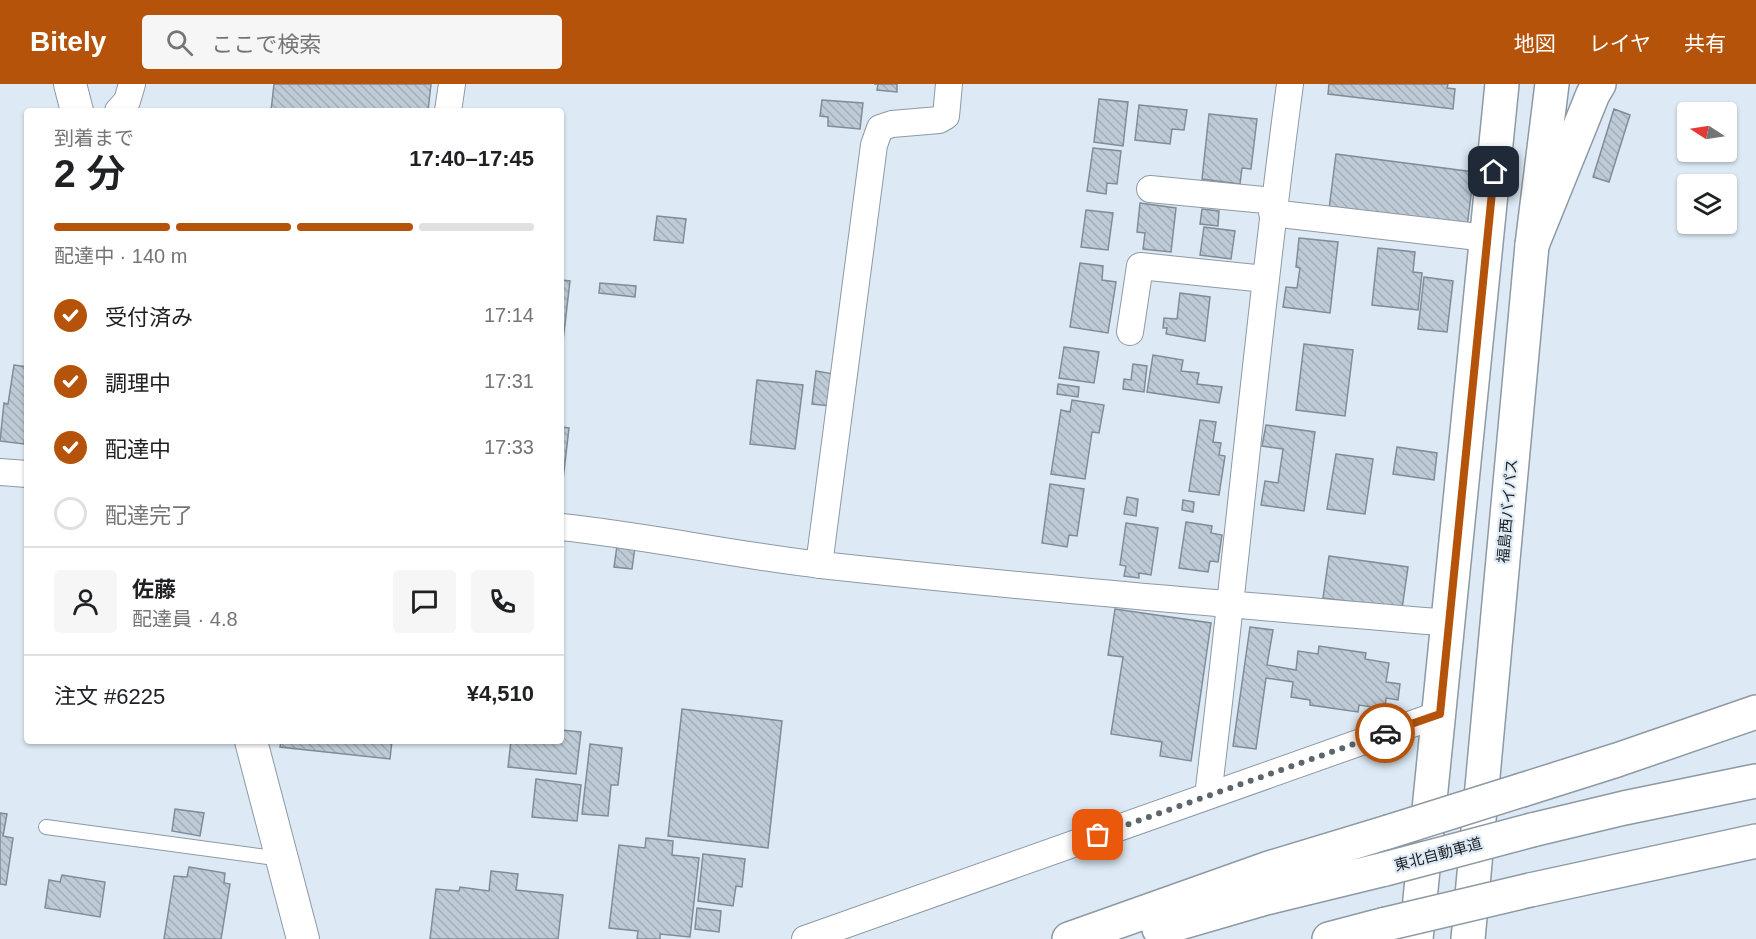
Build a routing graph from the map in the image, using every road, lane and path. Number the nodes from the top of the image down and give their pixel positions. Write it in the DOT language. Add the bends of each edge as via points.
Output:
graph roads {
  1 [pos="70,84"];
  2 [pos="132,84"];
  3 [pos="452,84"];
  4 [pos="949,84"];
  5 [pos="1290,84"];
  6 [pos="1502,84"];
  7 [pos="1552,84"];
  8 [pos="1599,84"];
  9 [pos="76,108"];
  10 [pos="121,108"];
  11 [pos="448,108"];
  12 [pos="1150,189"];
  13 [pos="1273,207"];
  14 [pos="1487,238"];
  15 [pos="1532,245"];
  16 [pos="1265,279"];
  17 [pos="1130,332"];
  18 [pos="0,472"];
  19 [pos="24,474"];
  20 [pos="564,527"];
  21 [pos="819,565"];
  22 [pos="1232,605"];
  23 [pos="1449,623"];
  24 [pos="1756,712"];
  25 [pos="1440,714"];
  26 [pos="252,744"];
  27 [pos="1756,781"];
  28 [pos="1208,796"];
  29 [pos="46,827"];
  30 [pos="1756,841"];
  31 [pos="282,859"];
  32 [pos="303,939"];
  33 [pos="805,939"];
  34 [pos="1069,939"];
  35 [pos="1123,939"];
  36 [pos="1329,939"];
  37 [pos="1416,939"];
  38 [pos="1468,939"];
  1 -- 9 [label="street"];
  2 -- 10 [label="street"];
  3 -- 11 [label="street"];
  4 -- 21 [label="street" via="945,116 880,128 874,145"];
  5 -- 13 [label="street"];
  6 -- 14 [label="highway"];
  7 -- 15 [label="highway, 福島西バイパス"];
  8 -- 15 [label="highway"];
  12 -- 13 [label="street"];
  13 -- 14 [label="street"];
  13 -- 16 [label="street"];
  14 -- 23 [label="highway"];
  15 -- 38 [label="highway, 福島西バイパス"];
  16 -- 17 [label="street" via="1140,266"];
  16 -- 22 [label="street"];
  18 -- 19 [label="street"];
  20 -- 21 [label="street"];
  21 -- 22 [label="street"];
  22 -- 23 [label="street"];
  22 -- 28 [label="street"];
  23 -- 25 [label="highway"];
  24 -- 34 [label="highway, bridge" via="1617,760 1269,868"];
  25 -- 28 [label="street"];
  25 -- 37 [label="highway"];
  26 -- 31 [label="street"];
  27 -- 35 [label="highway, 東北自動車道, bridge" via="1532,830"];
  28 -- 33 [label="street"];
  29 -- 31 [label="lane"];
  30 -- 36 [label="highway, bridge"];
  31 -- 32 [label="street"];
}
